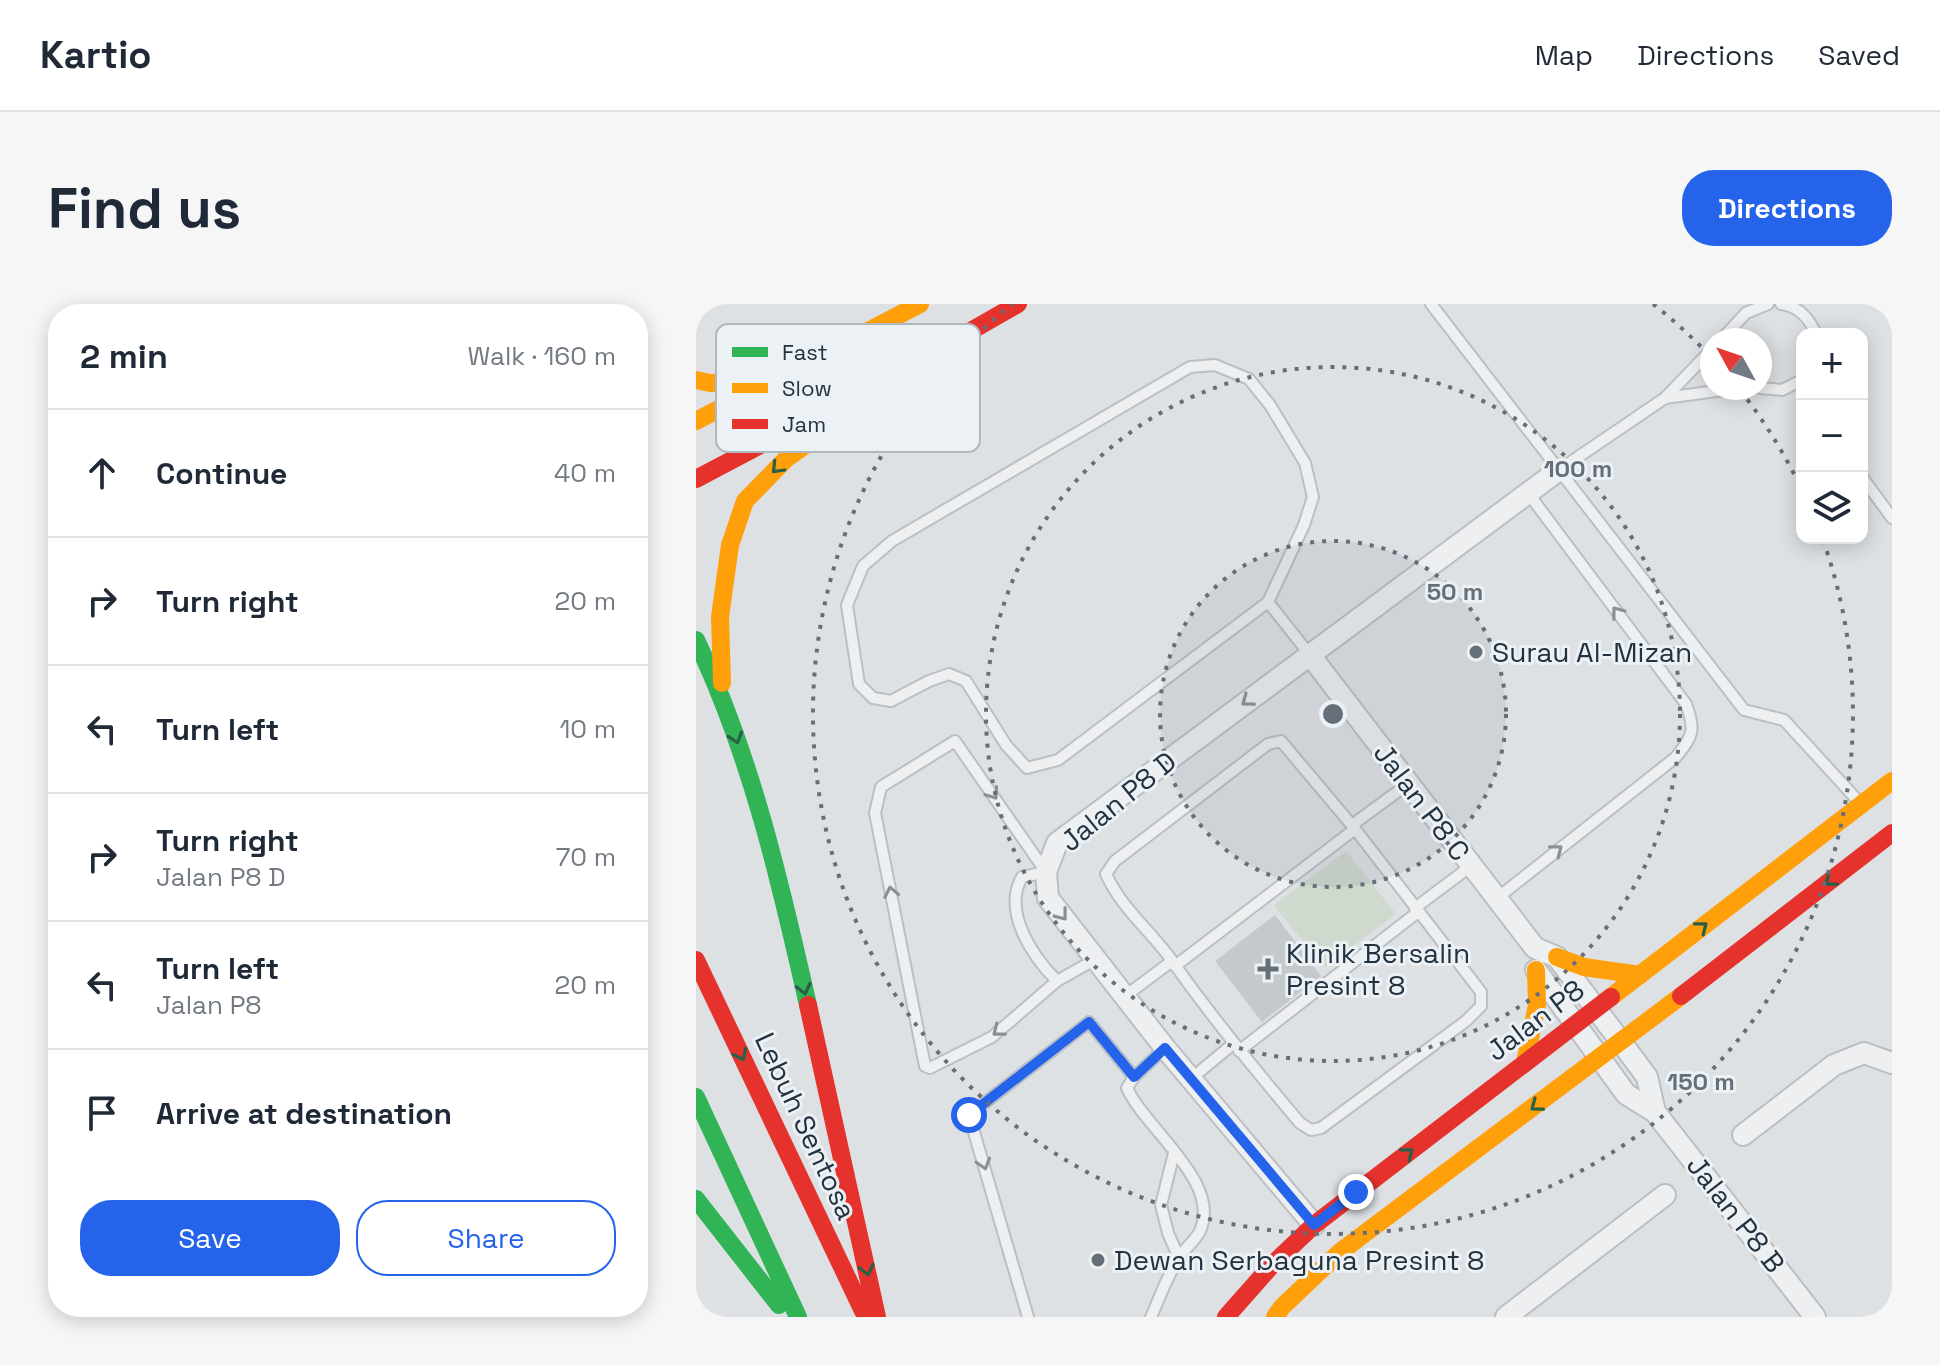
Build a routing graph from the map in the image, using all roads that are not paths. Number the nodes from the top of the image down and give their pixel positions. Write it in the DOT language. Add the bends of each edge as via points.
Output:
graph roads {
  1 [pos="920,304"];
  2 [pos="1018,304"];
  3 [pos="1431,304"];
  4 [pos="1768,304"];
  5 [pos="1781,304"];
  6 [pos="881,324"];
  7 [pos="1737,324"];
  8 [pos="980,326"];
  9 [pos="1733,328"];
  10 [pos="1736,328"];
  11 [pos="1814,328"];
  12 [pos="1700,362"];
  13 [pos="696,380"];
  14 [pos="716,383"];
  15 [pos="1796,388"];
  16 [pos="1772,389"];
  17 [pos="1700,393"];
  18 [pos="1665,398"];
  19 [pos="716,410"];
  20 [pos="696,421"];
  21 [pos="747,452"];
  22 [pos="796,452"];
  23 [pos="1559,470"];
  24 [pos="696,479"];
  25 [pos="1868,485"];
  26 [pos="1528,493"];
  27 [pos="1892,518"];
  28 [pos="1268,602"];
  29 [pos="696,640"];
  30 [pos="1310,655"];
  31 [pos="722,694"];
  32 [pos="1892,781"];
  33 [pos="1408,784"];
  34 [pos="1861,804"];
  35 [pos="1354,827"];
  36 [pos="1892,833"];
  37 [pos="1471,866"];
  38 [pos="1046,872"];
  39 [pos="1496,899"];
  40 [pos="1416,910"];
  41 [pos="1535,948"];
  42 [pos="1557,957"];
  43 [pos="1096,959"];
  44 [pos="696,960"];
  45 [pos="1174,964"];
  46 [pos="1536,970"];
  47 [pos="1640,975"];
  48 [pos="1057,981"];
  49 [pos="1124,997"];
  50 [pos="1596,1009"];
  51 [pos="1575,1025"];
  52 [pos="1621,1042"];
  53 [pos="1165,1048"];
  54 [pos="1236,1048"];
  55 [pos="1599,1059"];
  56 [pos="1525,1063"];
  57 [pos="1892,1063"];
  58 [pos="1134,1077"];
  59 [pos="1192,1078"];
  60 [pos="696,1097"];
  61 [pos="1655,1112"];
  62 [pos="1743,1135"];
  63 [pos="1174,1153"];
  64 [pos="1665,1195"];
  65 [pos="696,1199"];
  66 [pos="1314,1225"];
  67 [pos="1179,1258"];
  68 [pos="788,1317"];
  69 [pos="798,1317"];
  70 [pos="866,1317"];
  71 [pos="877,1317"];
  72 [pos="1028,1317"];
  73 [pos="1151,1317"];
  74 [pos="1226,1317"];
  75 [pos="1275,1317"];
  76 [pos="1506,1317"];
  77 [pos="1815,1317"];
  1 -- 6 [label="main road"];
  2 -- 8 [label="main road"];
  3 -- 23 [label="lane"];
  4 -- 7 [label="lane" via="1746,313"];
  5 -- 11 [label="lane" via="1801,312"];
  7 -- 9 [label="lane"];
  7 -- 10 [label="lane"];
  12 -- 18 [label="lane"];
  13 -- 14 [label="main road"];
  15 -- 16 [label="lane"];
  17 -- 18 [label="lane"];
  18 -- 23 [label="lane"];
  19 -- 20 [label="main road"];
  21 -- 24 [label="main road"];
  22 -- 31 [label="main road, one-way" via="745,501 730,545 720,617"];
  23 -- 26 [label="street, Jalan P8 D"];
  23 -- 34 [label="lane" via="1744,710 1784,720"];
  25 -- 27 [label="lane"];
  26 -- 30 [label="street, Jalan P8 D"];
  39 -- 26 [label="lane, one-way" via="1675,758 1690,741 1693,722 1678,693"];
  28 -- 28 [label="lane" via="1058,760 1027,768 966,681 949,674 891,701 873,698 859,684 847,605 863,566 892,541 1190,367 1215,365 1249,379 1270,405 1305,463 1313,497"];
  28 -- 30 [label="lane"];
  29 -- 31 [label="main road"];
  30 -- 33 [label="street, Jalan P8 C"];
  30 -- 38 [label="street, Jalan P8 D, one-way" via="1057,843"];
  31 -- 71 [label="main road, one-way" via="778,871"];
  32 -- 34 [label="main road, Jalan P8"];
  33 -- 35 [label="lane"];
  33 -- 37 [label="street, Jalan P8 C"];
  47 -- 34 [label="main road, Jalan P8, one-way"];
  35 -- 40 [label="lane"];
  35 -- 45 [label="lane"];
  35 -- 45 [label="lane" via="1281,741 1268,744 1115,861 1106,874 1112,889"];
  36 -- 52 [label="main road, one-way"];
  37 -- 39 [label="street, Jalan P8 C"];
  37 -- 40 [label="lane"];
  38 -- 43 [label="street, Jalan P8 D, one-way" via="1048,898"];
  38 -- 48 [label="lane" via="1022,877 1015,901 1026,942"];
  48 -- 38 [label="lane, one-way" via="992,1037 925,1066 875,813 881,787 955,741"];
  39 -- 41 [label="street, Jalan P8 C"];
  40 -- 54 [label="lane"];
  40 -- 54 [label="lane" via="1481,992 1481,1006 1466,1021 1321,1128 1311,1130"];
  41 -- 42 [label="street, Jalan P8 C"];
  41 -- 46 [label="street"];
  42 -- 47 [label="main road" via="1584,967"];
  42 -- 50 [label="street"];
  43 -- 48 [label="lane"];
  43 -- 49 [label="street, Jalan P8 D"];
  44 -- 70 [label="main road, Lebuh Sentosa, one-way"];
  45 -- 49 [label="lane"];
  45 -- 54 [label="lane"];
  46 -- 51 [label="street"];
  46 -- 56 [label="main road" via="1537,1008"];
  47 -- 50 [label="main road, Jalan P8"];
  49 -- 53 [label="street, Jalan P8 D"];
  50 -- 51 [label="main road, Jalan P8"];
  50 -- 52 [label="street, Jalan P8 B"];
  51 -- 55 [label="street, Jalan P8 B"];
  51 -- 56 [label="main road, Jalan P8"];
  52 -- 55 [label="main road"];
  52 -- 61 [label="street, Jalan P8 B" via="1647,1077"];
  53 -- 58 [label="lane"];
  53 -- 59 [label="street, Jalan P8 D"];
  54 -- 59 [label="lane"];
  55 -- 61 [label="street, Jalan P8 B" via="1626,1094"];
  55 -- 75 [label="main road, one-way" via="1340,1252"];
  66 -- 56 [label="main road, Jalan P8, one-way"];
  57 -- 62 [label="street" via="1864,1053 1834,1065"];
  58 -- 63 [label="lane" via="1127,1088 1135,1105"];
  58 -- 72 [label="lane, one-way" via="1089,1022 969,1115"];
  59 -- 66 [label="street, Jalan P8 D"];
  60 -- 69 [label="main road"];
  61 -- 77 [label="street, Jalan P8 B"];
  63 -- 67 [label="lane" via="1161,1205"];
  63 -- 67 [label="lane" via="1199,1185 1204,1213 1200,1232"];
  64 -- 76 [label="street"];
  65 -- 68 [label="main road"];
  66 -- 74 [label="main road, Jalan P8"];
  67 -- 73 [label="lane"];
}
